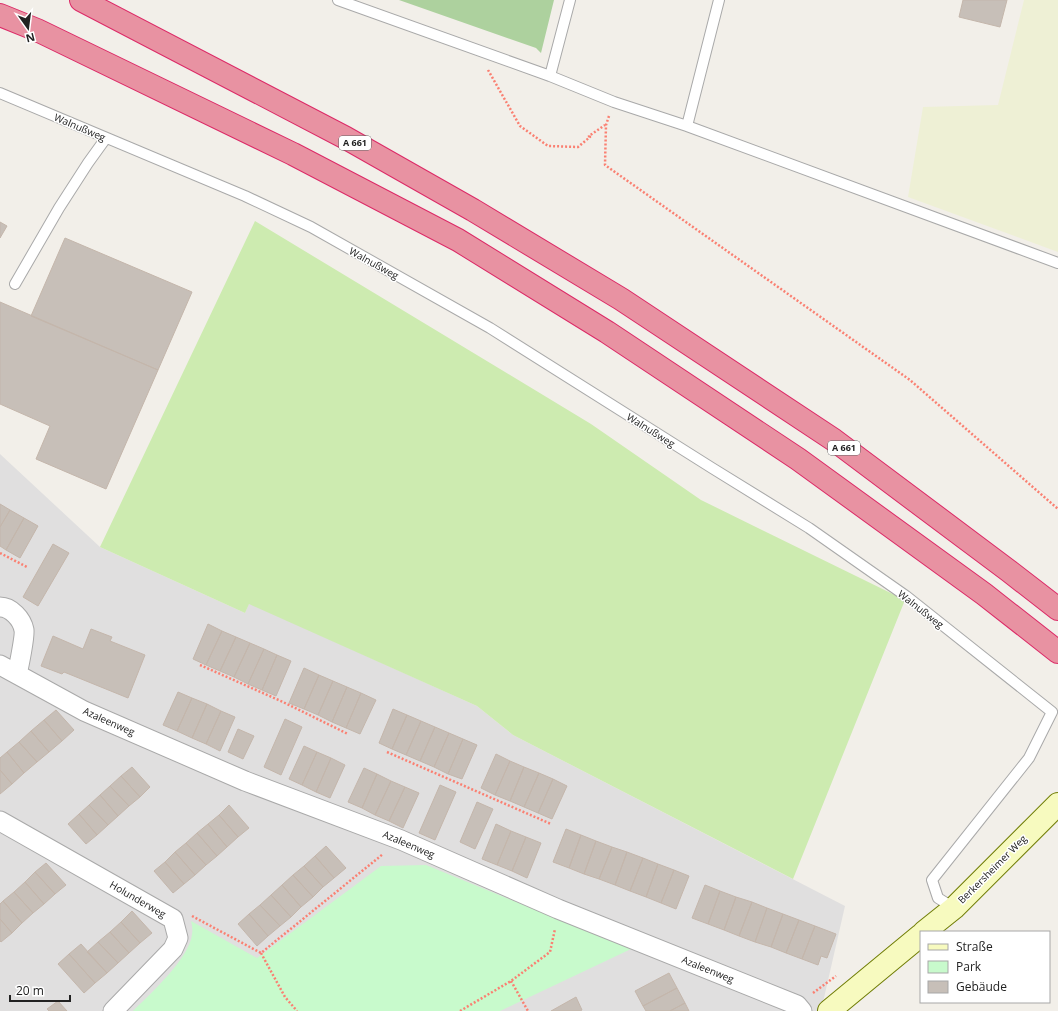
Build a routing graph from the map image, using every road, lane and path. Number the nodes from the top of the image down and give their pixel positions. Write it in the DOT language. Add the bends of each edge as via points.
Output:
graph roads {
  1 [pos="81,0"];
  2 [pos="338,0"];
  3 [pos="570,0"];
  4 [pos="719,0"];
  5 [pos="0,15"];
  6 [pos="478,51"];
  7 [pos="550,76"];
  8 [pos="0,93"];
  9 [pos="608,119"];
  10 [pos="606,125"];
  11 [pos="687,126"];
  12 [pos="106,138"];
  13 [pos="1058,264"];
  14 [pos="16,284"];
  15 [pos="1058,509"];
  16 [pos="0,553"];
  17 [pos="27,567"];
  18 [pos="0,607"];
  19 [pos="1058,610"];
  20 [pos="1058,652"];
  21 [pos="0,665"];
  22 [pos="200,665"];
  23 [pos="17,674"];
  24 [pos="1055,714"];
  25 [pos="348,734"];
  26 [pos="388,752"];
  27 [pos="1058,804"];
  28 [pos="0,821"];
  29 [pos="551,824"];
  30 [pos="401,840"];
  31 [pos="954,908"];
  32 [pos="558,909"];
  33 [pos="173,919"];
  34 [pos="925,931"];
  35 [pos="920,936"];
  36 [pos="260,953"];
  37 [pos="510,981"];
  38 [pos="113,1011"];
  39 [pos="297,1011"];
  40 [pos="460,1011"];
  41 [pos="528,1011"];
  42 [pos="802,1011"];
  43 [pos="829,1011"];
  1 -- 19 [label="highway, A 661" via="346,138 473,210 620,300 834,440"];
  2 -- 6 [label="lane"];
  3 -- 7 [label="lane"];
  4 -- 11 [label="lane"];
  5 -- 20 [label="highway" via="38,30 293,154 458,240 607,332 798,459 984,594"];
  6 -- 7 [label="lane"];
  6 -- 10 [label="path" via="520,126 548,146 578,147 590,138 588,136"];
  7 -- 11 [label="lane" via="614,102"];
  8 -- 12 [label="lane, Walnußweg"];
  9 -- 10 [label="path"];
  10 -- 15 [label="path" via="605,165 910,380"];
  11 -- 13 [label="lane"];
  12 -- 14 [label="lane" via="59,208"];
  12 -- 24 [label="lane, Walnußweg" via="245,196 311,227 490,328 809,528 906,596"];
  16 -- 17 [label="path"];
  18 -- 23 [label="street" via="6,607 16,615 24,630"];
  21 -- 23 [label="street, Azaleenweg"];
  22 -- 25 [label="path"];
  23 -- 30 [label="street, Azaleenweg" via="84,711 238,778"];
  24 -- 31 [label="lane, Walnußweg" via="1028,758 932,880 938,898"];
  26 -- 29 [label="path"];
  27 -- 31 [label="street, Berkersheimer Weg"];
  28 -- 33 [label="street, Holunderweg"];
  30 -- 32 [label="street, Azaleenweg"];
  30 -- 36 [label="path"];
  31 -- 34 [label="street, Berkersheimer Weg"];
  32 -- 37 [label="path" via="550,952"];
  32 -- 42 [label="street, Azaleenweg" via="797,1006"];
  33 -- 36 [label="path" via="187,914"];
  33 -- 38 [label="street, Holunderweg" via="178,938 173,949"];
  35 -- 43 [label="street"];
  36 -- 39 [label="path" via="285,997"];
  37 -- 40 [label="path"];
  37 -- 41 [label="path"];
}
